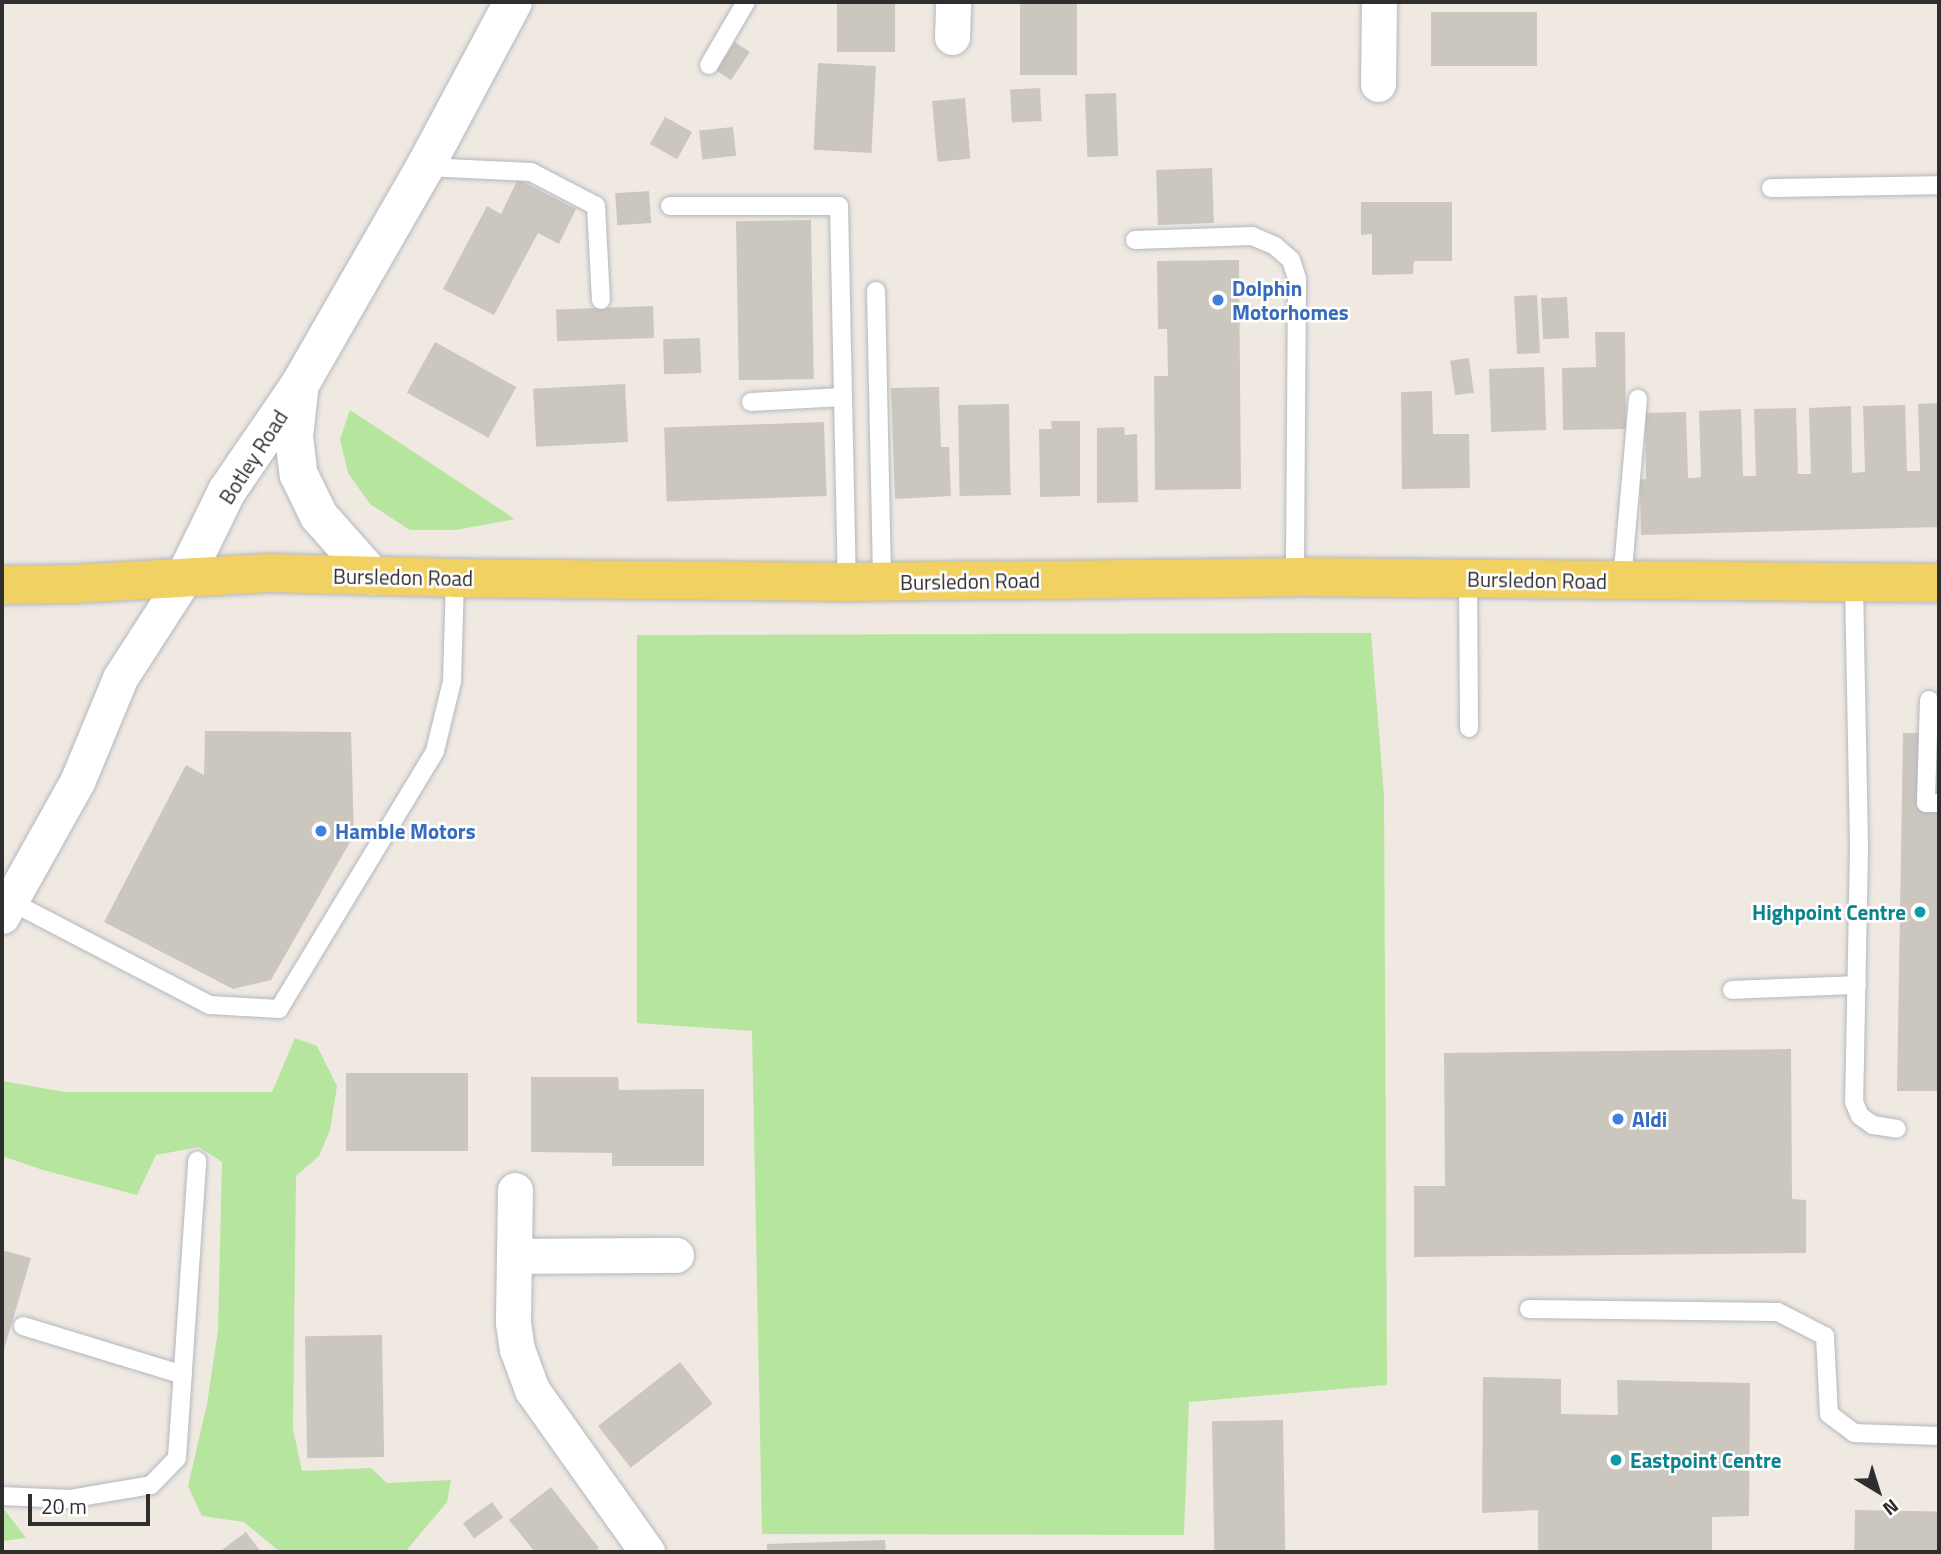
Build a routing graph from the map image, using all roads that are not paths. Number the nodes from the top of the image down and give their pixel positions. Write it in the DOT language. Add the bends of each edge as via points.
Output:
graph roads {
  1 [pos="513,2"];
  2 [pos="746,2"];
  3 [pos="953,2"];
  4 [pos="1379,2"];
  5 [pos="952,37"];
  6 [pos="709,65"];
  7 [pos="1378,84"];
  8 [pos="425,167"];
  9 [pos="1939,185"];
  10 [pos="1771,188"];
  11 [pos="670,206"];
  12 [pos="1135,240"];
  13 [pos="876,291"];
  14 [pos="601,300"];
  15 [pos="299,386"];
  16 [pos="843,397"];
  17 [pos="1638,399"];
  18 [pos="751,402"];
  19 [pos="373,576"];
  20 [pos="185,577"];
  21 [pos="1294,577"];
  22 [pos="455,578"];
  23 [pos="1468,579"];
  24 [pos="1622,581"];
  25 [pos="865,582"];
  26 [pos="1939,583"];
  27 [pos="1854,584"];
  28 [pos="2,585"];
  29 [pos="1929,700"];
  30 [pos="1469,728"];
  31 [pos="1939,803"];
  32 [pos="6,908"];
  33 [pos="1857,985"];
  34 [pos="1732,990"];
  35 [pos="1897,1129"];
  36 [pos="197,1161"];
  37 [pos="515,1190"];
  38 [pos="676,1255"];
  39 [pos="515,1256"];
  40 [pos="1529,1309"];
  41 [pos="23,1326"];
  42 [pos="183,1375"];
  43 [pos="1939,1436"];
  44 [pos="2,1496"];
  45 [pos="647,1552"];
  1 -- 8 [label="main road, Botley Road"];
  2 -- 6 [label="lane"];
  3 -- 5 [label="street"];
  4 -- 7 [label="street"];
  8 -- 14 [label="lane" via="531,172 596,206"];
  8 -- 15 [label="main road, Botley Road"];
  9 -- 10 [label="lane"];
  11 -- 16 [label="lane" via="839,206"];
  12 -- 21 [label="lane" via="1252,236 1275,246 1291,260 1297,279"];
  13 -- 25 [label="lane"];
  15 -- 19 [label="main road" via="294,437 299,475 319,516"];
  15 -- 20 [label="main road, Botley Road" via="227,491"];
  16 -- 18 [label="lane"];
  16 -- 25 [label="lane"];
  17 -- 24 [label="lane"];
  19 -- 20 [label="main road, Bursledon Road" via="270,573"];
  19 -- 22 [label="main road, Bursledon Road"];
  20 -- 28 [label="main road, Bursledon Road"];
  20 -- 32 [label="street, Botley Road" via="120,678 77,782"];
  21 -- 23 [label="main road, Bursledon Road"];
  21 -- 25 [label="main road, Bursledon Road"];
  22 -- 25 [label="main road, Bursledon Road"];
  22 -- 32 [label="lane" via="452,681 435,751 279,1009 210,1005"];
  23 -- 24 [label="main road, Bursledon Road"];
  23 -- 30 [label="lane"];
  24 -- 27 [label="main road, Bursledon Road"];
  26 -- 27 [label="main road, Bursledon Road"];
  27 -- 33 [label="lane"];
  29 -- 31 [label="lane" via="1926,803"];
  33 -- 34 [label="lane"];
  33 -- 35 [label="lane" via="1854,1102 1860,1115 1873,1125"];
  36 -- 42 [label="lane"];
  37 -- 39 [label="street"];
  38 -- 39 [label="street"];
  39 -- 45 [label="street" via="513,1322 532,1390"];
  40 -- 43 [label="lane" via="1778,1312 1825,1336 1829,1414 1854,1433"];
  41 -- 42 [label="lane"];
  42 -- 44 [label="lane" via="177,1458 151,1485 69,1499"];
}
